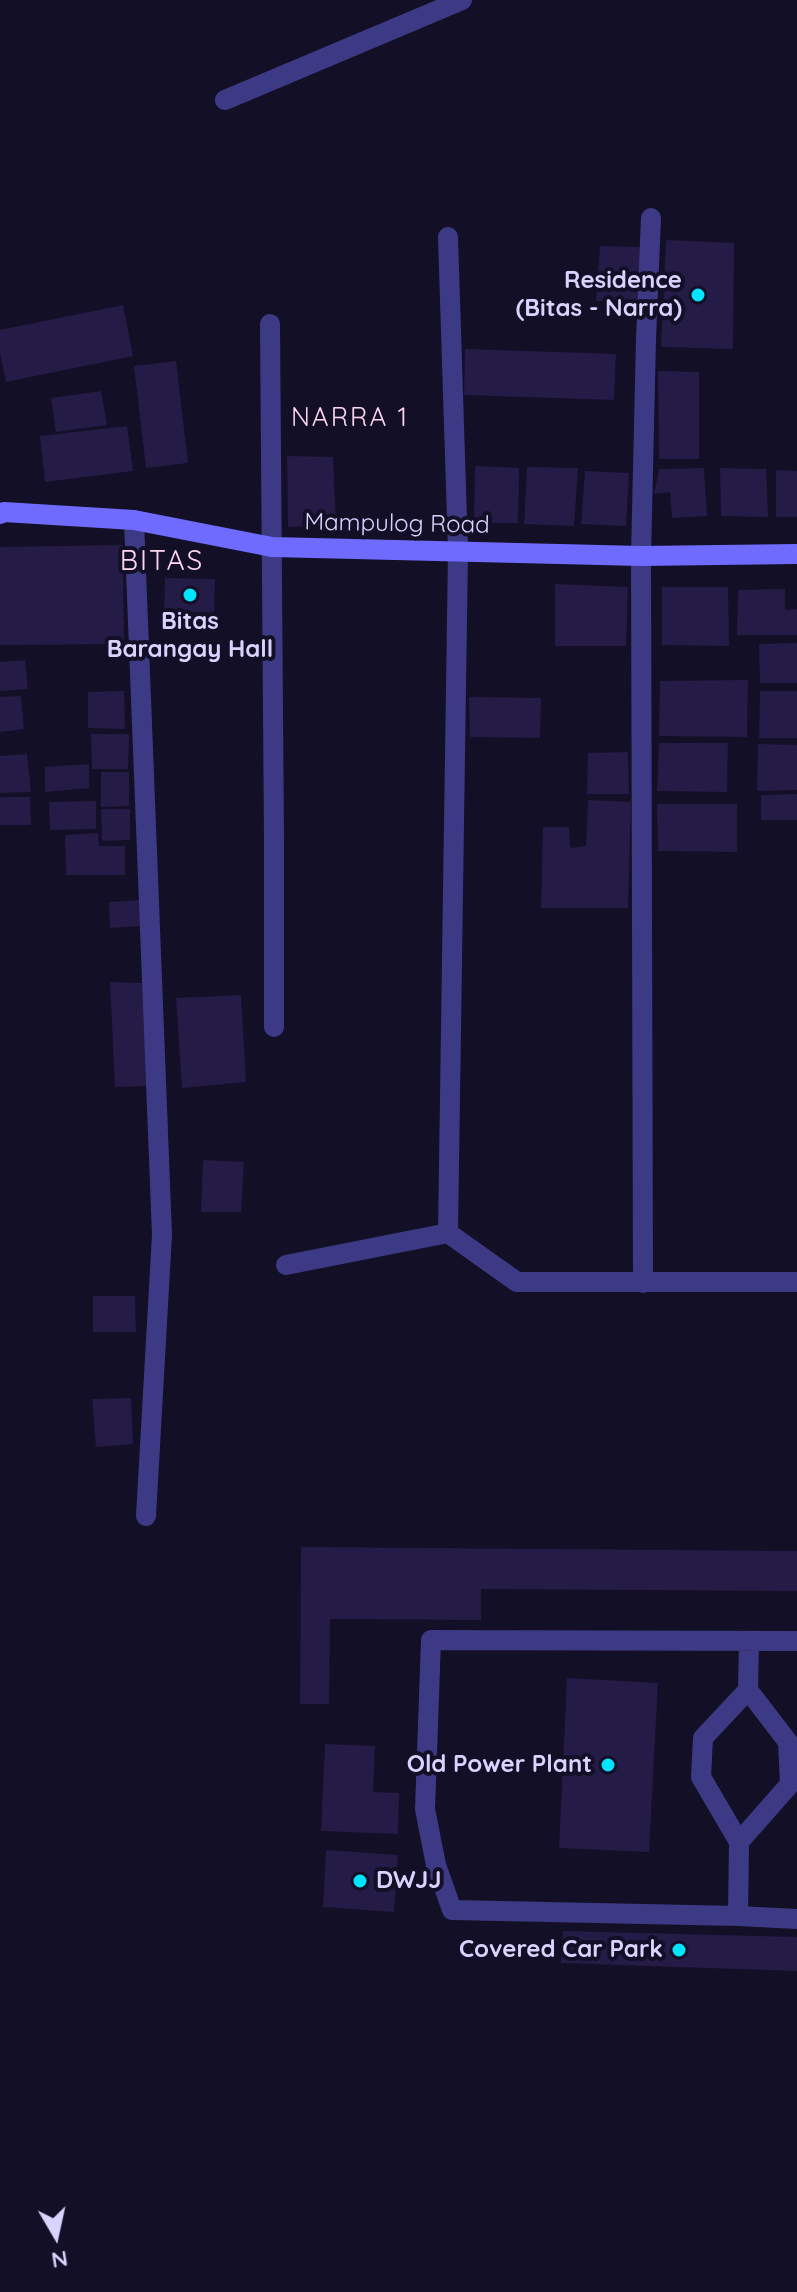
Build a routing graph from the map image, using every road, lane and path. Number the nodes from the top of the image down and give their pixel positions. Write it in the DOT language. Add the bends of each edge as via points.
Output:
graph roads {
  1 [pos="462,0"];
  2 [pos="225,100"];
  3 [pos="651,218"];
  4 [pos="448,237"];
  5 [pos="270,324"];
  6 [pos="0,514"];
  7 [pos="134,520"];
  8 [pos="272,547"];
  9 [pos="458,550"];
  10 [pos="797,554"];
  11 [pos="641,556"];
  12 [pos="274,1027"];
  13 [pos="448,1233"];
  14 [pos="286,1265"];
  15 [pos="797,1282"];
  16 [pos="643,1283"];
  17 [pos="146,1516"];
  18 [pos="749,1641"];
  19 [pos="797,1641"];
  20 [pos="748,1690"];
  21 [pos="739,1842"];
  22 [pos="738,1916"];
  23 [pos="797,1919"];
  1 -- 2 [label="street"];
  3 -- 11 [label="street"];
  4 -- 9 [label="street"];
  5 -- 8 [label="street"];
  6 -- 7 [label="street, Mampulog Road"];
  7 -- 8 [label="street, Mampulog Road"];
  7 -- 17 [label="street" via="162,1235"];
  8 -- 9 [label="street, Mampulog Road"];
  8 -- 12 [label="street"];
  9 -- 11 [label="street, Mampulog Road"];
  9 -- 13 [label="street"];
  10 -- 11 [label="street, Mampulog Road"];
  11 -- 16 [label="street"];
  13 -- 14 [label="street"];
  13 -- 16 [label="street" via="517,1282"];
  15 -- 16 [label="street"];
  18 -- 19 [label="street"];
  18 -- 20 [label="street"];
  18 -- 22 [label="street" via="431,1640 426,1743 425,1809 452,1910"];
  20 -- 21 [label="street" via="703,1738 701,1777"];
  20 -- 21 [label="street" via="788,1742 790,1784"];
  21 -- 22 [label="street"];
  22 -- 23 [label="street"];
}
